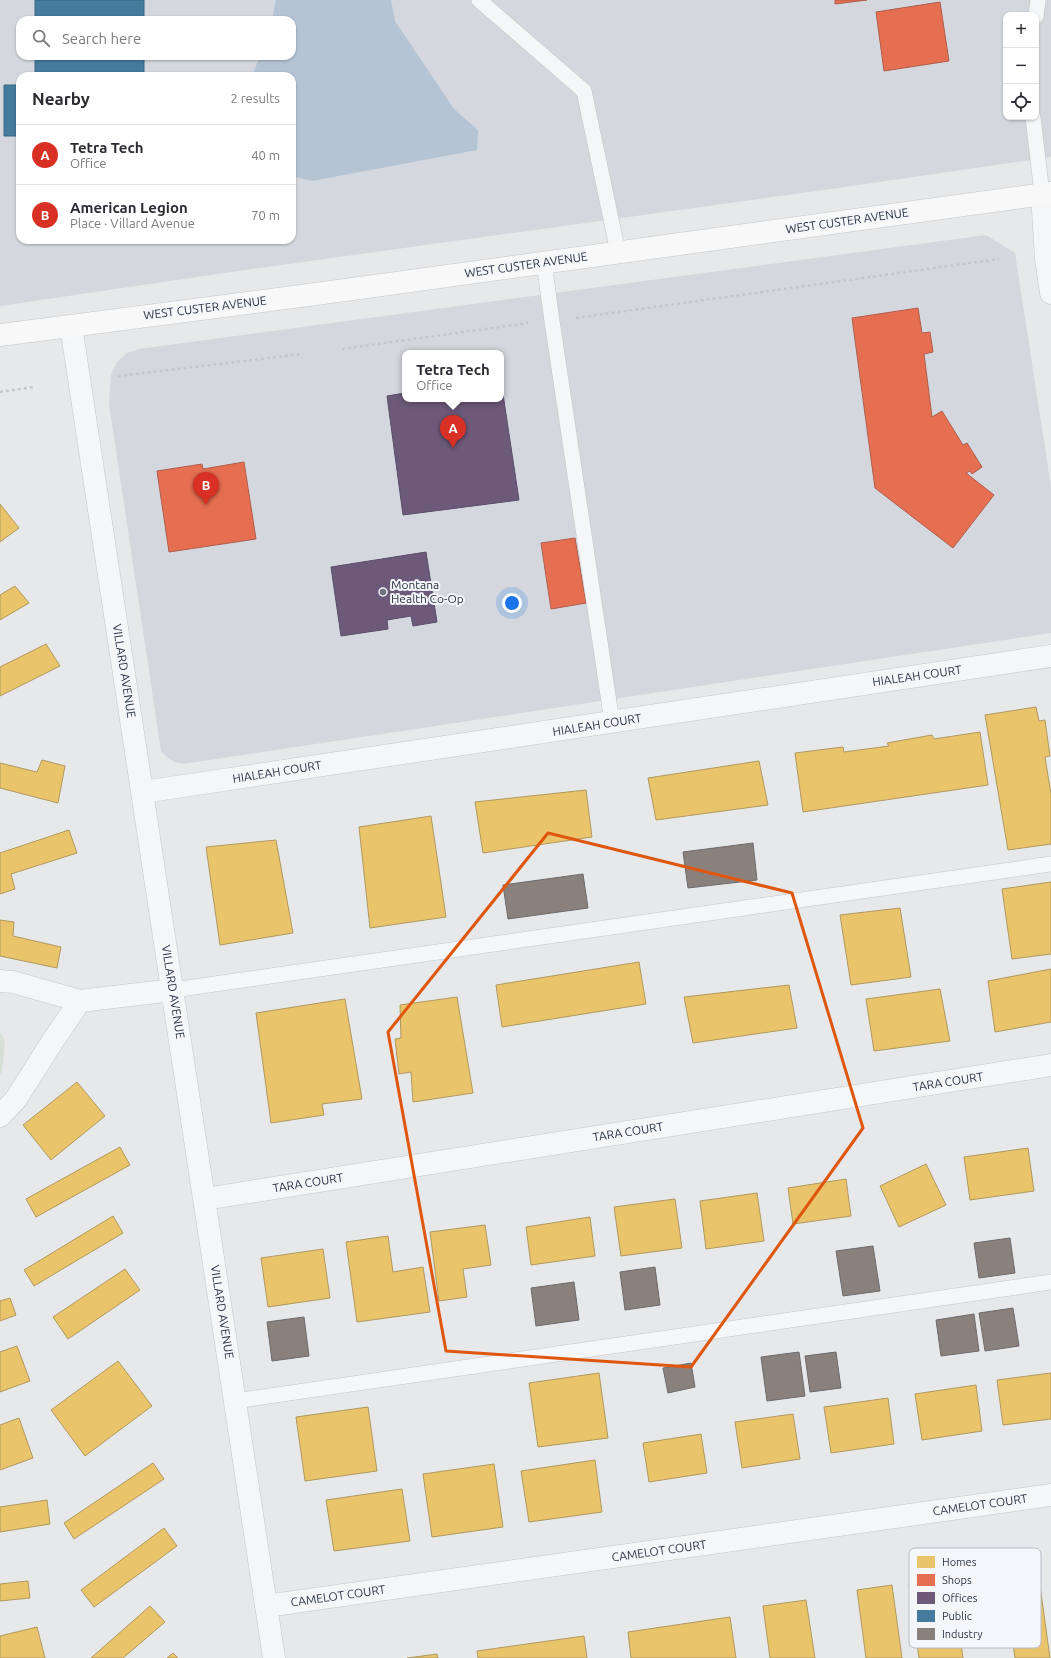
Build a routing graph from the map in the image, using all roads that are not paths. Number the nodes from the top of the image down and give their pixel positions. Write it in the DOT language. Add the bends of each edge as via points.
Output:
graph roads {
  1 [pos="479,0"];
  2 [pos="1038,0"];
  3 [pos="1036,12"];
  4 [pos="1034,120"];
  5 [pos="1047,194"];
  6 [pos="618,252"];
  7 [pos="544,262"];
  8 [pos="1051,294"];
  9 [pos="71,326"];
  10 [pos="0,335"];
  11 [pos="1051,656"];
  12 [pos="612,722"];
  13 [pos="143,792"];
  14 [pos="1051,864"];
  15 [pos="0,981"];
  16 [pos="173,990"];
  17 [pos="80,1001"];
  18 [pos="1051,1065"];
  19 [pos="0,1116"];
  20 [pos="205,1199"];
  21 [pos="1051,1282"];
  22 [pos="235,1400"];
  23 [pos="1051,1495"];
  24 [pos="266,1606"];
  25 [pos="274,1658"];
  1 -- 6 [label="lane" via="584,91"];
  2 -- 3 [label="lane"];
  4 -- 5 [label="lane"];
  5 -- 6 [label="main road, WEST CUSTER AVENUE"];
  5 -- 8 [label="street" via="1046,259"];
  6 -- 7 [label="main road, WEST CUSTER AVENUE"];
  7 -- 9 [label="main road, WEST CUSTER AVENUE"];
  7 -- 12 [label="lane"];
  9 -- 10 [label="main road, WEST CUSTER AVENUE"];
  9 -- 13 [label="street, VILLARD AVENUE"];
  11 -- 12 [label="street, HIALEAH COURT"];
  12 -- 13 [label="street, HIALEAH COURT"];
  13 -- 16 [label="street, VILLARD AVENUE"];
  14 -- 16 [label="lane"];
  15 -- 17 [label="street" via="13,982"];
  16 -- 17 [label="street"];
  16 -- 20 [label="street, VILLARD AVENUE"];
  17 -- 19 [label="street" via="16,1099"];
  18 -- 20 [label="street, TARA COURT"];
  20 -- 22 [label="street, VILLARD AVENUE"];
  21 -- 22 [label="lane"];
  22 -- 24 [label="street, VILLARD AVENUE"];
  23 -- 24 [label="street, CAMELOT COURT"];
  24 -- 25 [label="street, VILLARD AVENUE"];
}
